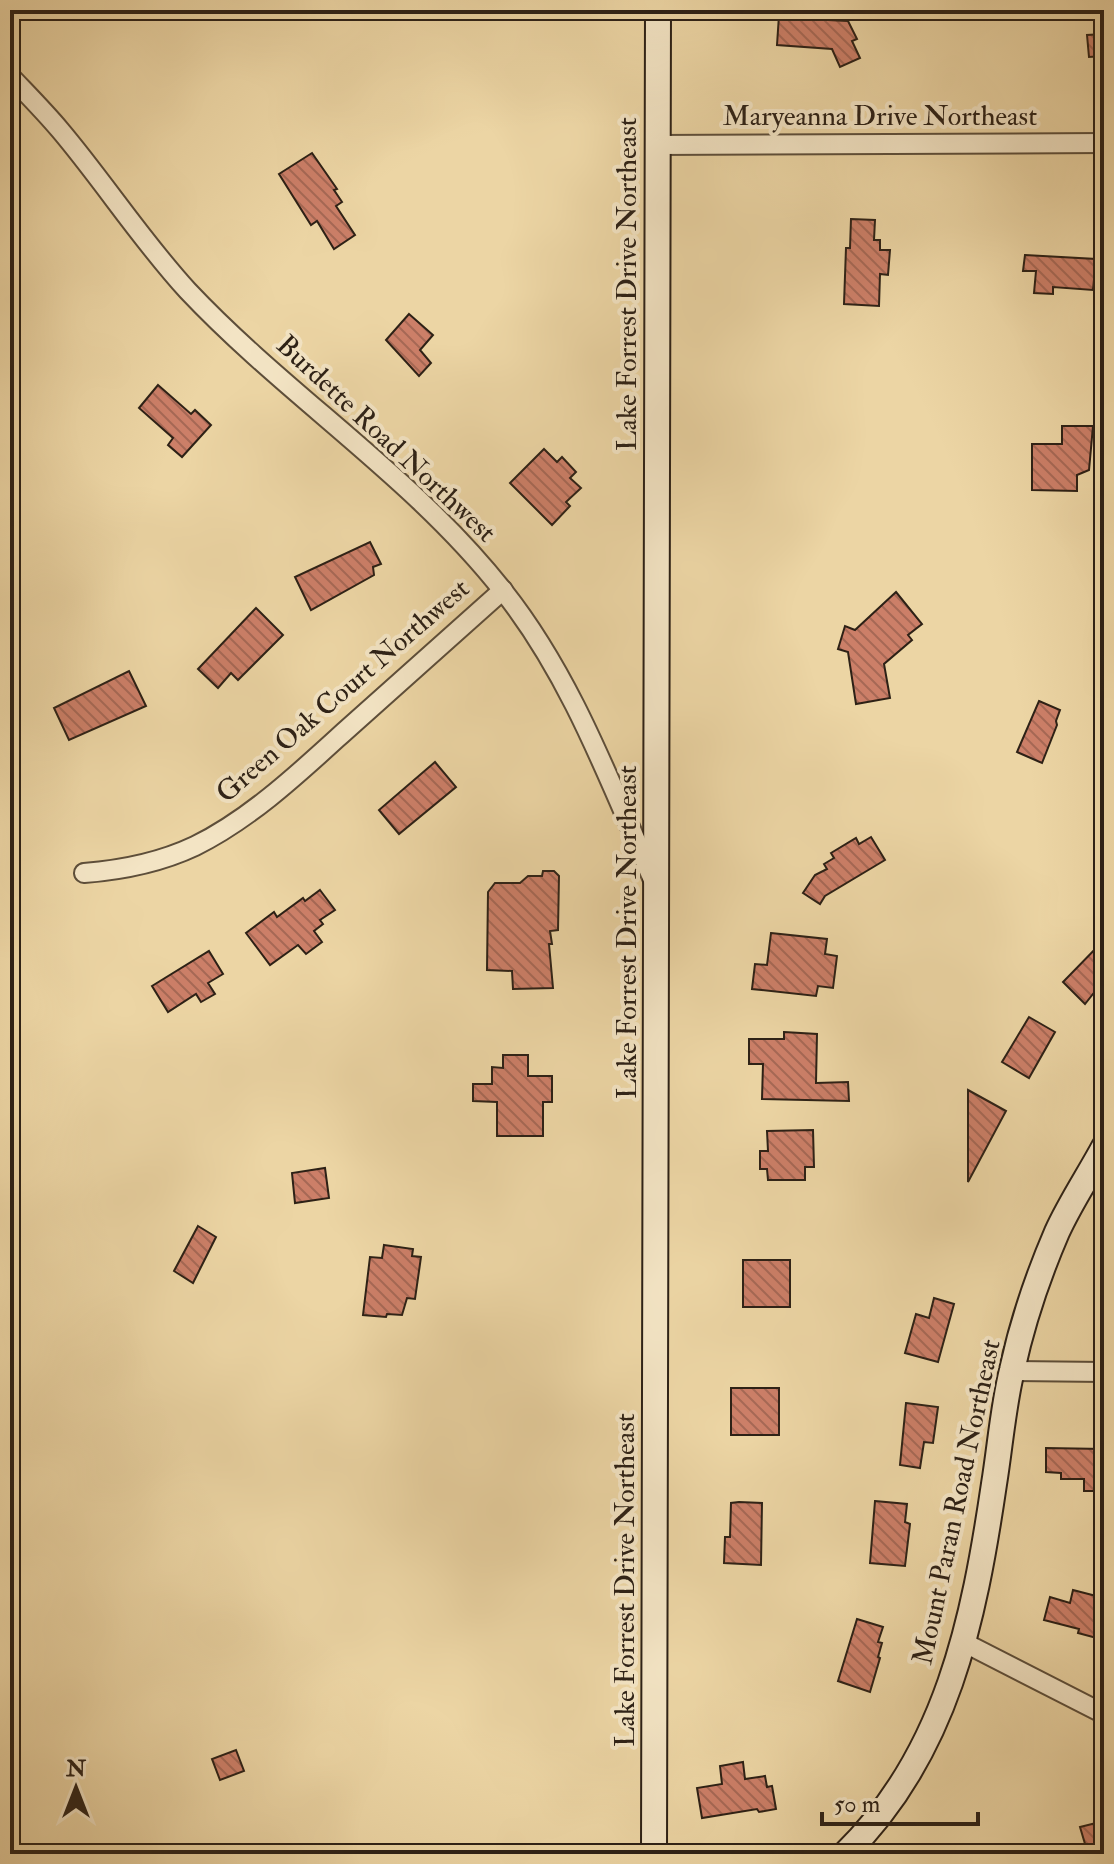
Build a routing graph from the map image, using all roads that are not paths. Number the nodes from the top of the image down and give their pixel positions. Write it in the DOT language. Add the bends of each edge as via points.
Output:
graph roads {
  1 [pos="658,10"];
  2 [pos="10,76"];
  3 [pos="1104,143"];
  4 [pos="657,145"];
  5 [pos="503,590"];
  6 [pos="84,873"];
  7 [pos="657,888"];
  8 [pos="1104,1147"];
  9 [pos="1011,1371"];
  10 [pos="1104,1372"];
  11 [pos="963,1642"];
  12 [pos="1104,1714"];
  13 [pos="654,1854"];
  14 [pos="845,1854"];
  1 -- 4 [label="street, Lake Forrest Drive Northeast"];
  2 -- 5 [label="street, Burdette Road Northwest" via="189,291 420,502"];
  3 -- 4 [label="street, Maryeanna Drive Northeast"];
  4 -- 7 [label="street, Lake Forrest Drive Northeast"];
  5 -- 6 [label="street, Green Oak Court Northwest" via="305,768 232,824 157,861"];
  5 -- 7 [label="street, Burdette Road Northwest" via="567,688"];
  7 -- 13 [label="street, Lake Forrest Drive Northeast"];
  8 -- 9 [label="street, Mount Paran Road Northeast" via="1058,1231"];
  9 -- 10 [label="street"];
  9 -- 11 [label="street, Mount Paran Road Northeast" via="985,1544"];
  11 -- 12 [label="street"];
  11 -- 14 [label="street, Mount Paran Road Northeast" via="947,1697 923,1749 893,1798"];
}
